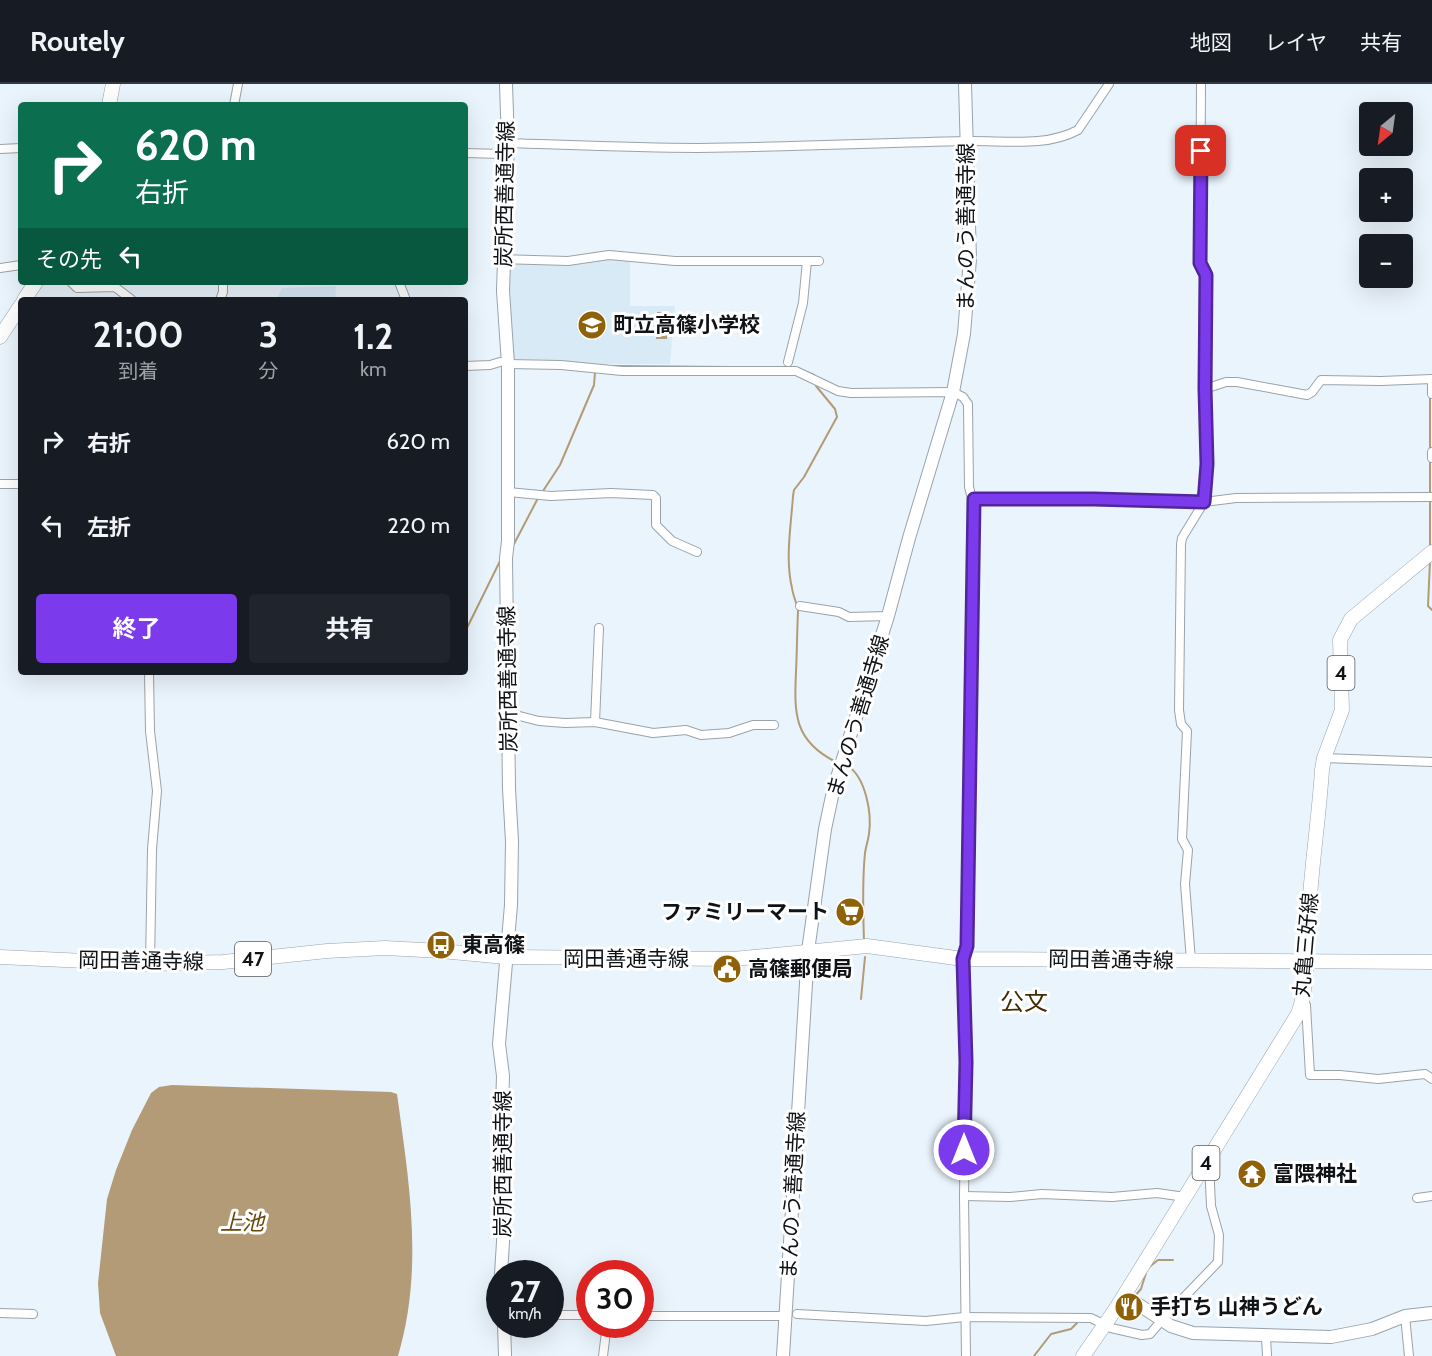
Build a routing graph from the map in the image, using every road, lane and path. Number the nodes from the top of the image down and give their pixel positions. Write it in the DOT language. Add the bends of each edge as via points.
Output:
graph roads {
  1 [pos="113,84"];
  2 [pos="238,84"];
  3 [pos="506,84"];
  4 [pos="964,84"];
  5 [pos="1109,84"];
  6 [pos="1201,84"];
  7 [pos="110,102"];
  8 [pos="235,102"];
  9 [pos="967,141"];
  10 [pos="18,148"];
  11 [pos="0,149"];
  12 [pos="505,149"];
  13 [pos="468,153"];
  14 [pos="503,259"];
  15 [pos="807,261"];
  16 [pos="819,261"];
  17 [pos="18,265"];
  18 [pos="0,268"];
  19 [pos="74,285"];
  20 [pos="128,297"];
  21 [pos="18,310"];
  22 [pos="0,337"];
  23 [pos="788,362"];
  24 [pos="504,363"];
  25 [pos="468,366"];
  26 [pos="1205,388"];
  27 [pos="953,392"];
  28 [pos="1432,394"];
  29 [pos="1432,453"];
  30 [pos="1432,458"];
  31 [pos="0,484"];
  32 [pos="18,484"];
  33 [pos="508,492"];
  34 [pos="1432,496"];
  35 [pos="974,499"];
  36 [pos="1204,502"];
  37 [pos="697,552"];
  38 [pos="1432,552"];
  39 [pos="800,606"];
  40 [pos="888,616"];
  41 [pos="599,628"];
  42 [pos="149,675"];
  43 [pos="508,713"];
  44 [pos="595,722"];
  45 [pos="774,725"];
  46 [pos="1324,758"];
  47 [pos="1432,762"];
  48 [pos="808,951"];
  49 [pos="0,957"];
  50 [pos="506,957"];
  51 [pos="963,959"];
  52 [pos="1191,961"];
  53 [pos="1306,962"];
  54 [pos="1432,962"];
  55 [pos="150,964"];
  56 [pos="1303,1000"];
  57 [pos="1432,1079"];
  58 [pos="1209,1159"];
  59 [pos="964,1196"];
  60 [pos="1432,1196"];
  61 [pos="1185,1197"];
  62 [pos="1417,1198"];
  63 [pos="502,1260"];
  64 [pos="1130,1298"];
  65 [pos="0,1313"];
  66 [pos="1432,1313"];
  67 [pos="33,1314"];
  68 [pos="791,1315"];
  69 [pos="654,1316"];
  70 [pos="1406,1316"];
  71 [pos="964,1317"];
  72 [pos="1162,1320"];
  73 [pos="1105,1325"];
  74 [pos="1266,1336"];
  75 [pos="504,1338"];
  76 [pos="605,1338"];
  77 [pos="505,1356"];
  78 [pos="603,1356"];
  79 [pos="783,1356"];
  80 [pos="966,1356"];
  81 [pos="1083,1356"];
  82 [pos="1267,1356"];
  83 [pos="1409,1356"];
  1 -- 7 [label="main road"];
  2 -- 8 [label="street"];
  3 -- 12 [label="main road, 炭所西善通寺線"];
  4 -- 9 [label="main road, まんのう善通寺線"];
  5 -- 9 [label="street" via="1083,124 1070,134 1013,142"];
  6 -- 26 [label="street" via="1200,263 1206,275"];
  9 -- 12 [label="street"];
  9 -- 27 [label="main road, まんのう善通寺線" via="970,259 964,334"];
  10 -- 11 [label="street"];
  12 -- 13 [label="street"];
  12 -- 14 [label="main road, 炭所西善通寺線"];
  14 -- 15 [label="street" via="568,261 609,255 675,261"];
  14 -- 24 [label="main road, 炭所西善通寺線"];
  15 -- 16 [label="street"];
  15 -- 23 [label="street"];
  17 -- 18 [label="street"];
  19 -- 20 [label="street" via="115,287"];
  21 -- 22 [label="main road"];
  24 -- 25 [label="street"];
  24 -- 27 [label="street" via="612,370 796,371 852,393"];
  24 -- 33 [label="main road, 炭所西善通寺線"];
  26 -- 28 [label="street" via="1238,382 1307,395 1321,380 1432,379"];
  26 -- 36 [label="street"];
  27 -- 35 [label="street" via="968,404 969,487"];
  27 -- 40 [label="main road, まんのう善通寺線"];
  29 -- 30 [label="street"];
  31 -- 32 [label="street"];
  33 -- 37 [label="street" via="551,496 653,495 656,525 672,541"];
  33 -- 43 [label="main road, 炭所西善通寺線"];
  34 -- 36 [label="street" via="1236,498"];
  35 -- 36 [label="street"];
  35 -- 51 [label="street" via="967,946"];
  36 -- 52 [label="street" via="1180,544 1179,710 1180,724 1187,731 1182,839 1188,850 1185,885"];
  38 -- 46 [label="main road, 丸亀三好線 / 4" via="1351,619 1340,640 1342,710"];
  39 -- 40 [label="street" via="849,617"];
  40 -- 48 [label="main road, まんのう善通寺線" via="834,787"];
  41 -- 44 [label="street"];
  42 -- 55 [label="street" via="157,791"];
  43 -- 44 [label="street" via="539,721"];
  43 -- 50 [label="main road, 炭所西善通寺線" via="512,842"];
  44 -- 45 [label="street" via="636,731 686,730 701,735"];
  46 -- 47 [label="street"];
  46 -- 53 [label="main road, 丸亀三好線 / 4"];
  48 -- 50 [label="main road, 岡田善通寺線 / 47" via="733,959"];
  48 -- 51 [label="main road, 岡田善通寺線 / 47" via="867,946"];
  48 -- 68 [label="main road, まんのう善通寺線"];
  49 -- 55 [label="main road, 岡田善通寺線 / 47"];
  50 -- 55 [label="main road, 岡田善通寺線 / 47" via="385,948"];
  50 -- 63 [label="main road, 炭所西善通寺線" via="499,1044 503,1076 500,1168 505,1210"];
  51 -- 52 [label="main road, 岡田善通寺線 / 47"];
  51 -- 59 [label="street"];
  52 -- 53 [label="main road, 岡田善通寺線 / 47"];
  53 -- 54 [label="main road, 岡田善通寺線 / 47"];
  53 -- 56 [label="main road, 丸亀三好線 / 4"];
  56 -- 57 [label="street" via="1310,1076 1378,1079 1425,1074"];
  56 -- 58 [label="main road, 丸亀三好線 / 4" via="1284,1040"];
  58 -- 61 [label="main road, 丸亀三好線 / 4"];
  58 -- 72 [label="street" via="1211,1206 1219,1235 1218,1262"];
  59 -- 61 [label="street" via="1112,1197 1157,1193"];
  59 -- 71 [label="street"];
  60 -- 62 [label="street"];
  61 -- 64 [label="main road, 丸亀三好線 / 4"];
  64 -- 72 [label="main road"];
  64 -- 73 [label="main road, 丸亀三好線 / 4"];
  65 -- 67 [label="street"];
  66 -- 70 [label="main road"];
  68 -- 69 [label="street"];
  68 -- 71 [label="street" via="926,1321"];
  68 -- 79 [label="main road, まんのう善通寺線"];
  70 -- 74 [label="main road" via="1372,1329 1331,1337"];
  70 -- 83 [label="street"];
  71 -- 73 [label="street" via="1091,1318"];
  71 -- 80 [label="street"];
  72 -- 73 [label="street" via="1150,1334 1142,1335"];
  72 -- 74 [label="main road" via="1193,1333"];
  73 -- 81 [label="main road, 丸亀三好線 / 4"];
  74 -- 82 [label="street"];
  75 -- 77 [label="main road"];
  76 -- 78 [label="street"];
}
